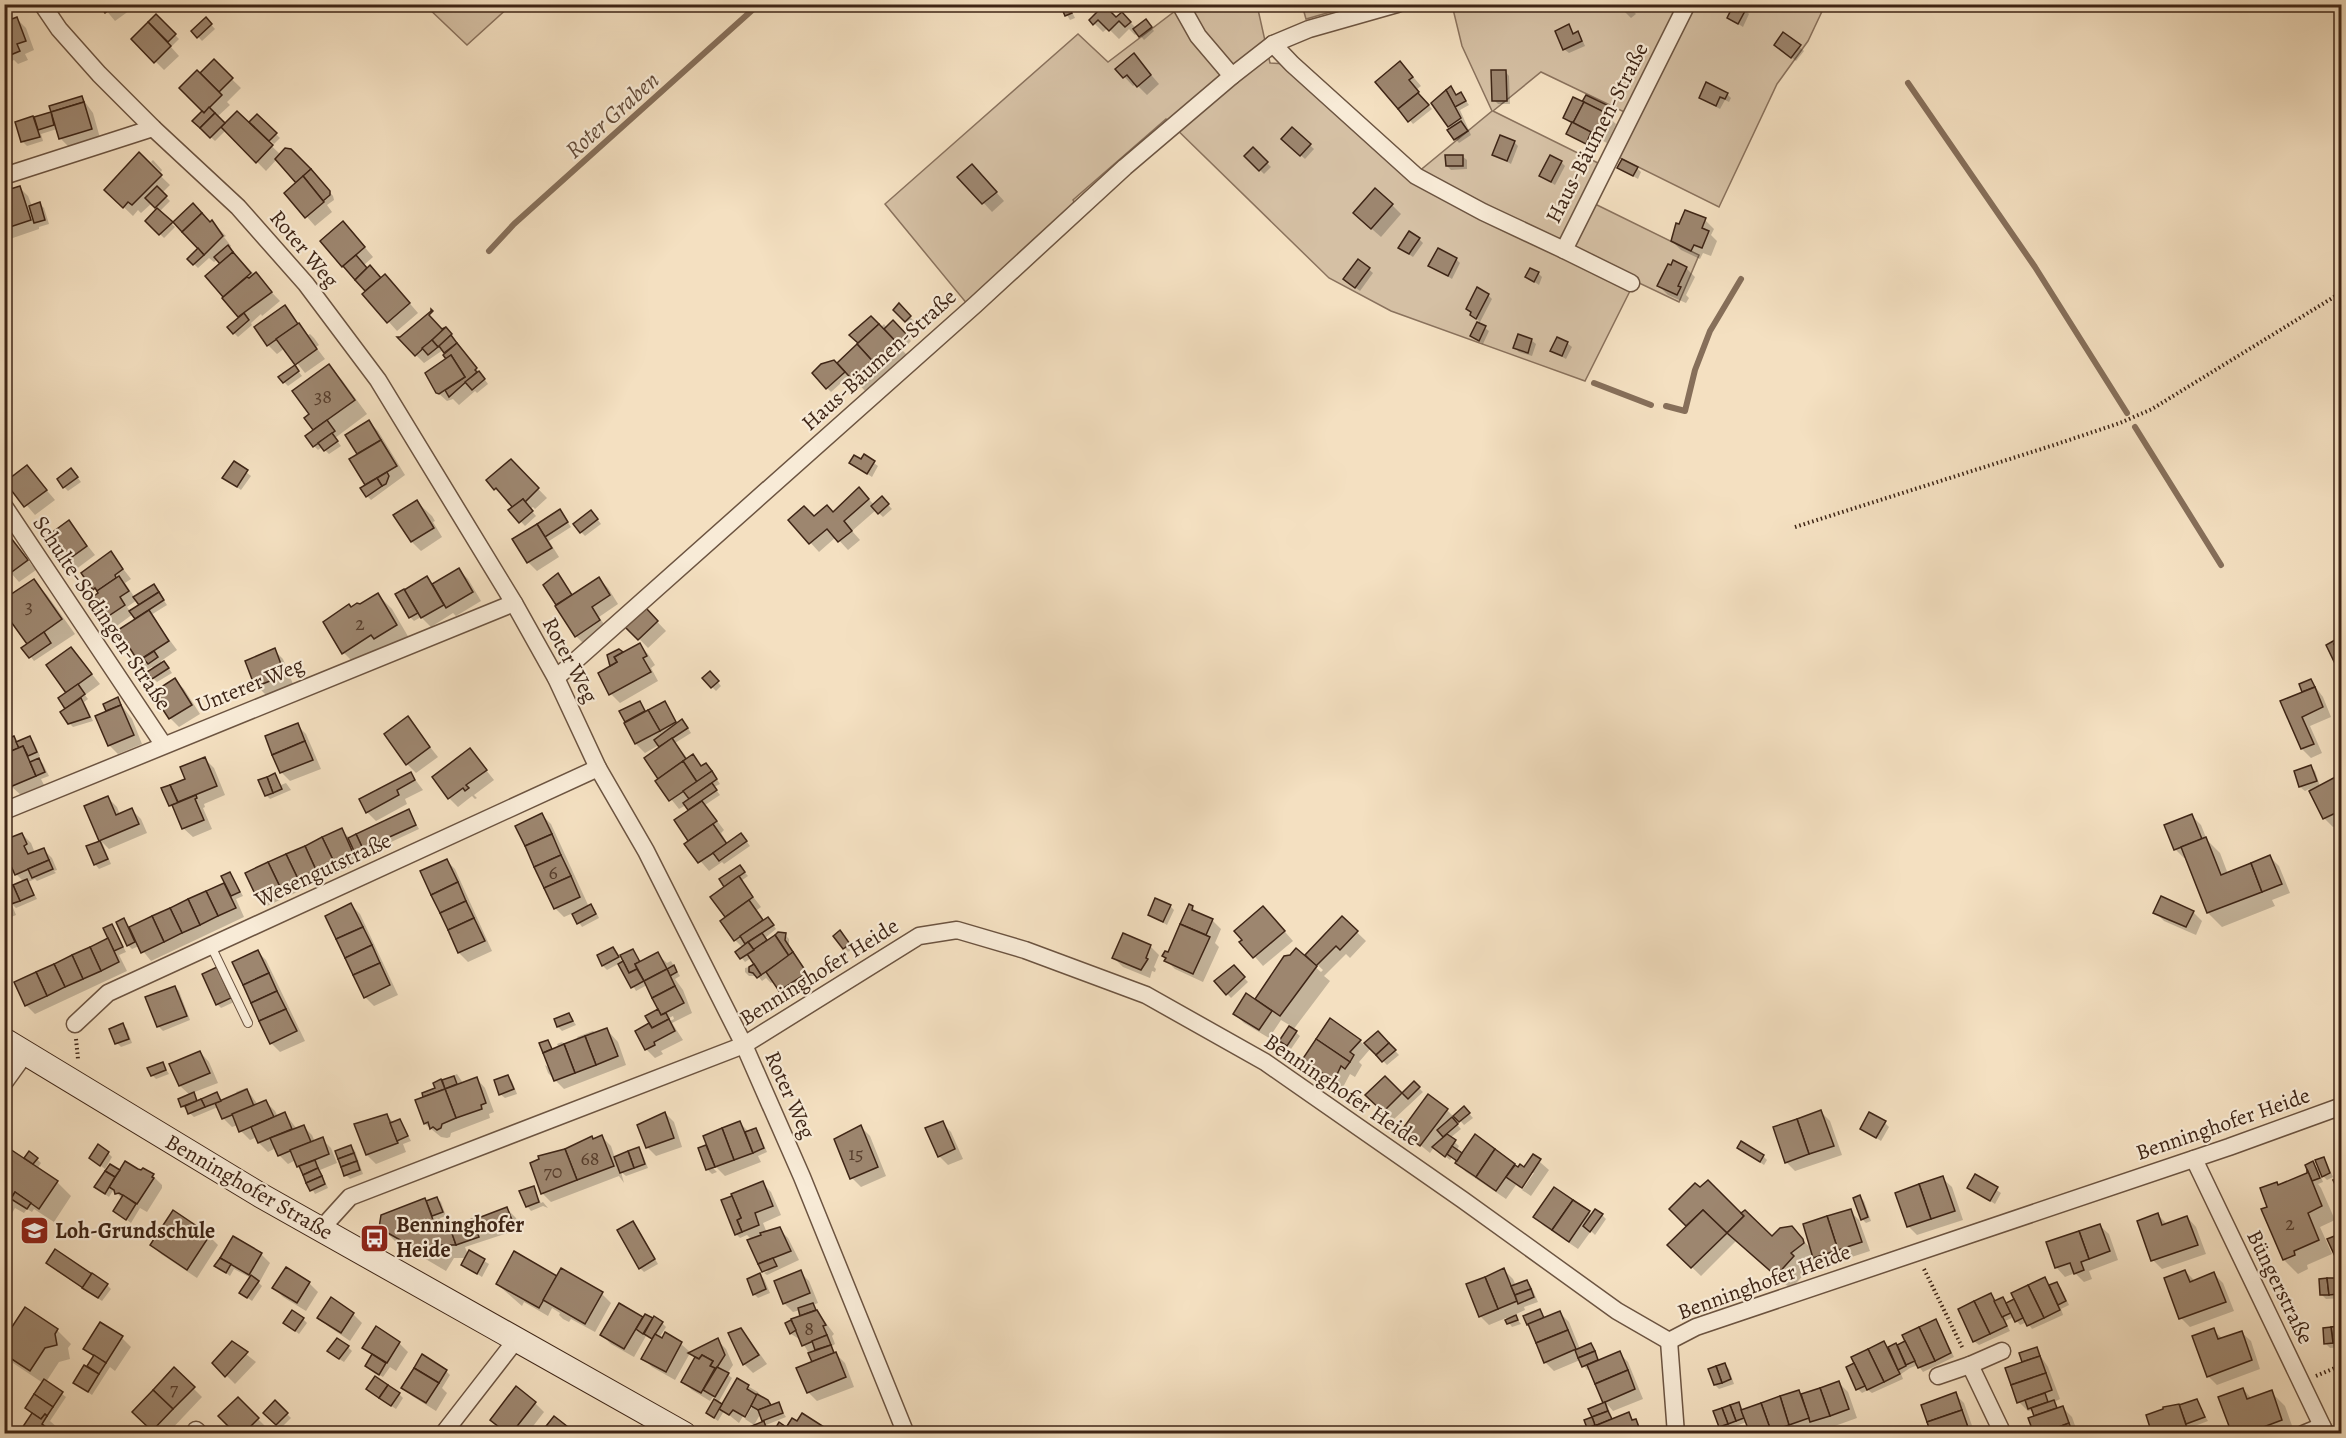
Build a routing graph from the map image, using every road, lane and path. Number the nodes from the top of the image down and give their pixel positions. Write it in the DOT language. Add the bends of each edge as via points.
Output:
graph roads {
  1 [pos="42,4"];
  2 [pos="1180,4"];
  3 [pos="1397,4"];
  4 [pos="1687,4"];
  5 [pos="1273,44"];
  6 [pos="1232,76"];
  7 [pos="153,128"];
  8 [pos="4,176"];
  9 [pos="1564,250"];
  10 [pos="1631,283"];
  11 [pos="2342,292"];
  12 [pos="4,506"];
  13 [pos="1795,527"];
  14 [pos="514,603"];
  15 [pos="556,678"];
  16 [pos="163,744"];
  17 [pos="598,768"];
  18 [pos="4,811"];
  19 [pos="211,946"];
  20 [pos="248,1023"];
  21 [pos="75,1024"];
  22 [pos="4,1040"];
  23 [pos="744,1045"];
  24 [pos="25,1054"];
  25 [pos="4,1083"];
  26 [pos="2342,1106"];
  27 [pos="2194,1159"];
  28 [pos="321,1229"];
  29 [pos="1917,1252"];
  30 [pos="516,1340"];
  31 [pos="1669,1341"];
  32 [pos="2002,1351"];
  33 [pos="1970,1365"];
  34 [pos="2342,1365"];
  35 [pos="1938,1376"];
  36 [pos="2301,1382"];
  37 [pos="2324,1430"];
  38 [pos="443,1434"];
  39 [pos="684,1434"];
  40 [pos="906,1434"];
  41 [pos="1676,1434"];
  42 [pos="2003,1434"];
  43 [pos="2303,1434"];
  1 -- 7 [label="street, Roter Weg" via="99,74"];
  2 -- 6 [label="street" via="1198,36"];
  3 -- 5 [label="street, Haus-Bäumen-Straße" via="1309,29"];
  4 -- 9 [label="street, Haus-Bäumen-Straße"];
  5 -- 6 [label="street, Haus-Bäumen-Straße"];
  5 -- 9 [label="street, Haus-Bäumen-Straße" via="1416,176"];
  6 -- 15 [label="street, Haus-Bäumen-Straße" via="1125,167"];
  7 -- 8 [label="street"];
  7 -- 14 [label="street, Roter Weg" via="238,207 306,284 378,380"];
  9 -- 10 [label="street, Haus-Bäumen-Straße"];
  11 -- 13 [label="path" via="2152,409"];
  12 -- 16 [label="street, Schulte-Sodingen-Straße"];
  14 -- 15 [label="street, Roter Weg"];
  14 -- 16 [label="street, Unterer Weg"];
  15 -- 17 [label="street, Roter Weg"];
  16 -- 18 [label="street, Unterer Weg"];
  17 -- 19 [label="street, Wesengutstraße"];
  17 -- 23 [label="street, Roter Weg"];
  19 -- 20 [label="lane"];
  19 -- 21 [label="street, Wesengutstraße" via="108,993"];
  22 -- 24 [label="main road, Benninghofer Straße"];
  23 -- 28 [label="street, Benninghofer Heide" via="350,1197"];
  23 -- 31 [label="street, Benninghofer Heide" via="919,936 957,930 1025,950 1146,995 1265,1062 1617,1311"];
  23 -- 40 [label="street, Roter Weg" via="802,1176"];
  24 -- 25 [label="street"];
  24 -- 28 [label="main road, Benninghofer Straße"];
  26 -- 27 [label="street, Benninghofer Heide"];
  27 -- 29 [label="street, Benninghofer Heide"];
  27 -- 36 [label="street, Büngerstraße"];
  28 -- 30 [label="main road, Benninghofer Straße"];
  29 -- 31 [label="street, Benninghofer Heide" via="1696,1327"];
  29 -- 33 [label="path"];
  30 -- 38 [label="street"];
  30 -- 39 [label="main road, Benninghofer Straße"];
  31 -- 41 [label="street"];
  32 -- 33 [label="street"];
  33 -- 35 [label="street"];
  33 -- 42 [label="street"];
  34 -- 36 [label="path"];
  36 -- 37 [label="street, Büngerstraße"];
  37 -- 43 [label="street"];
}
